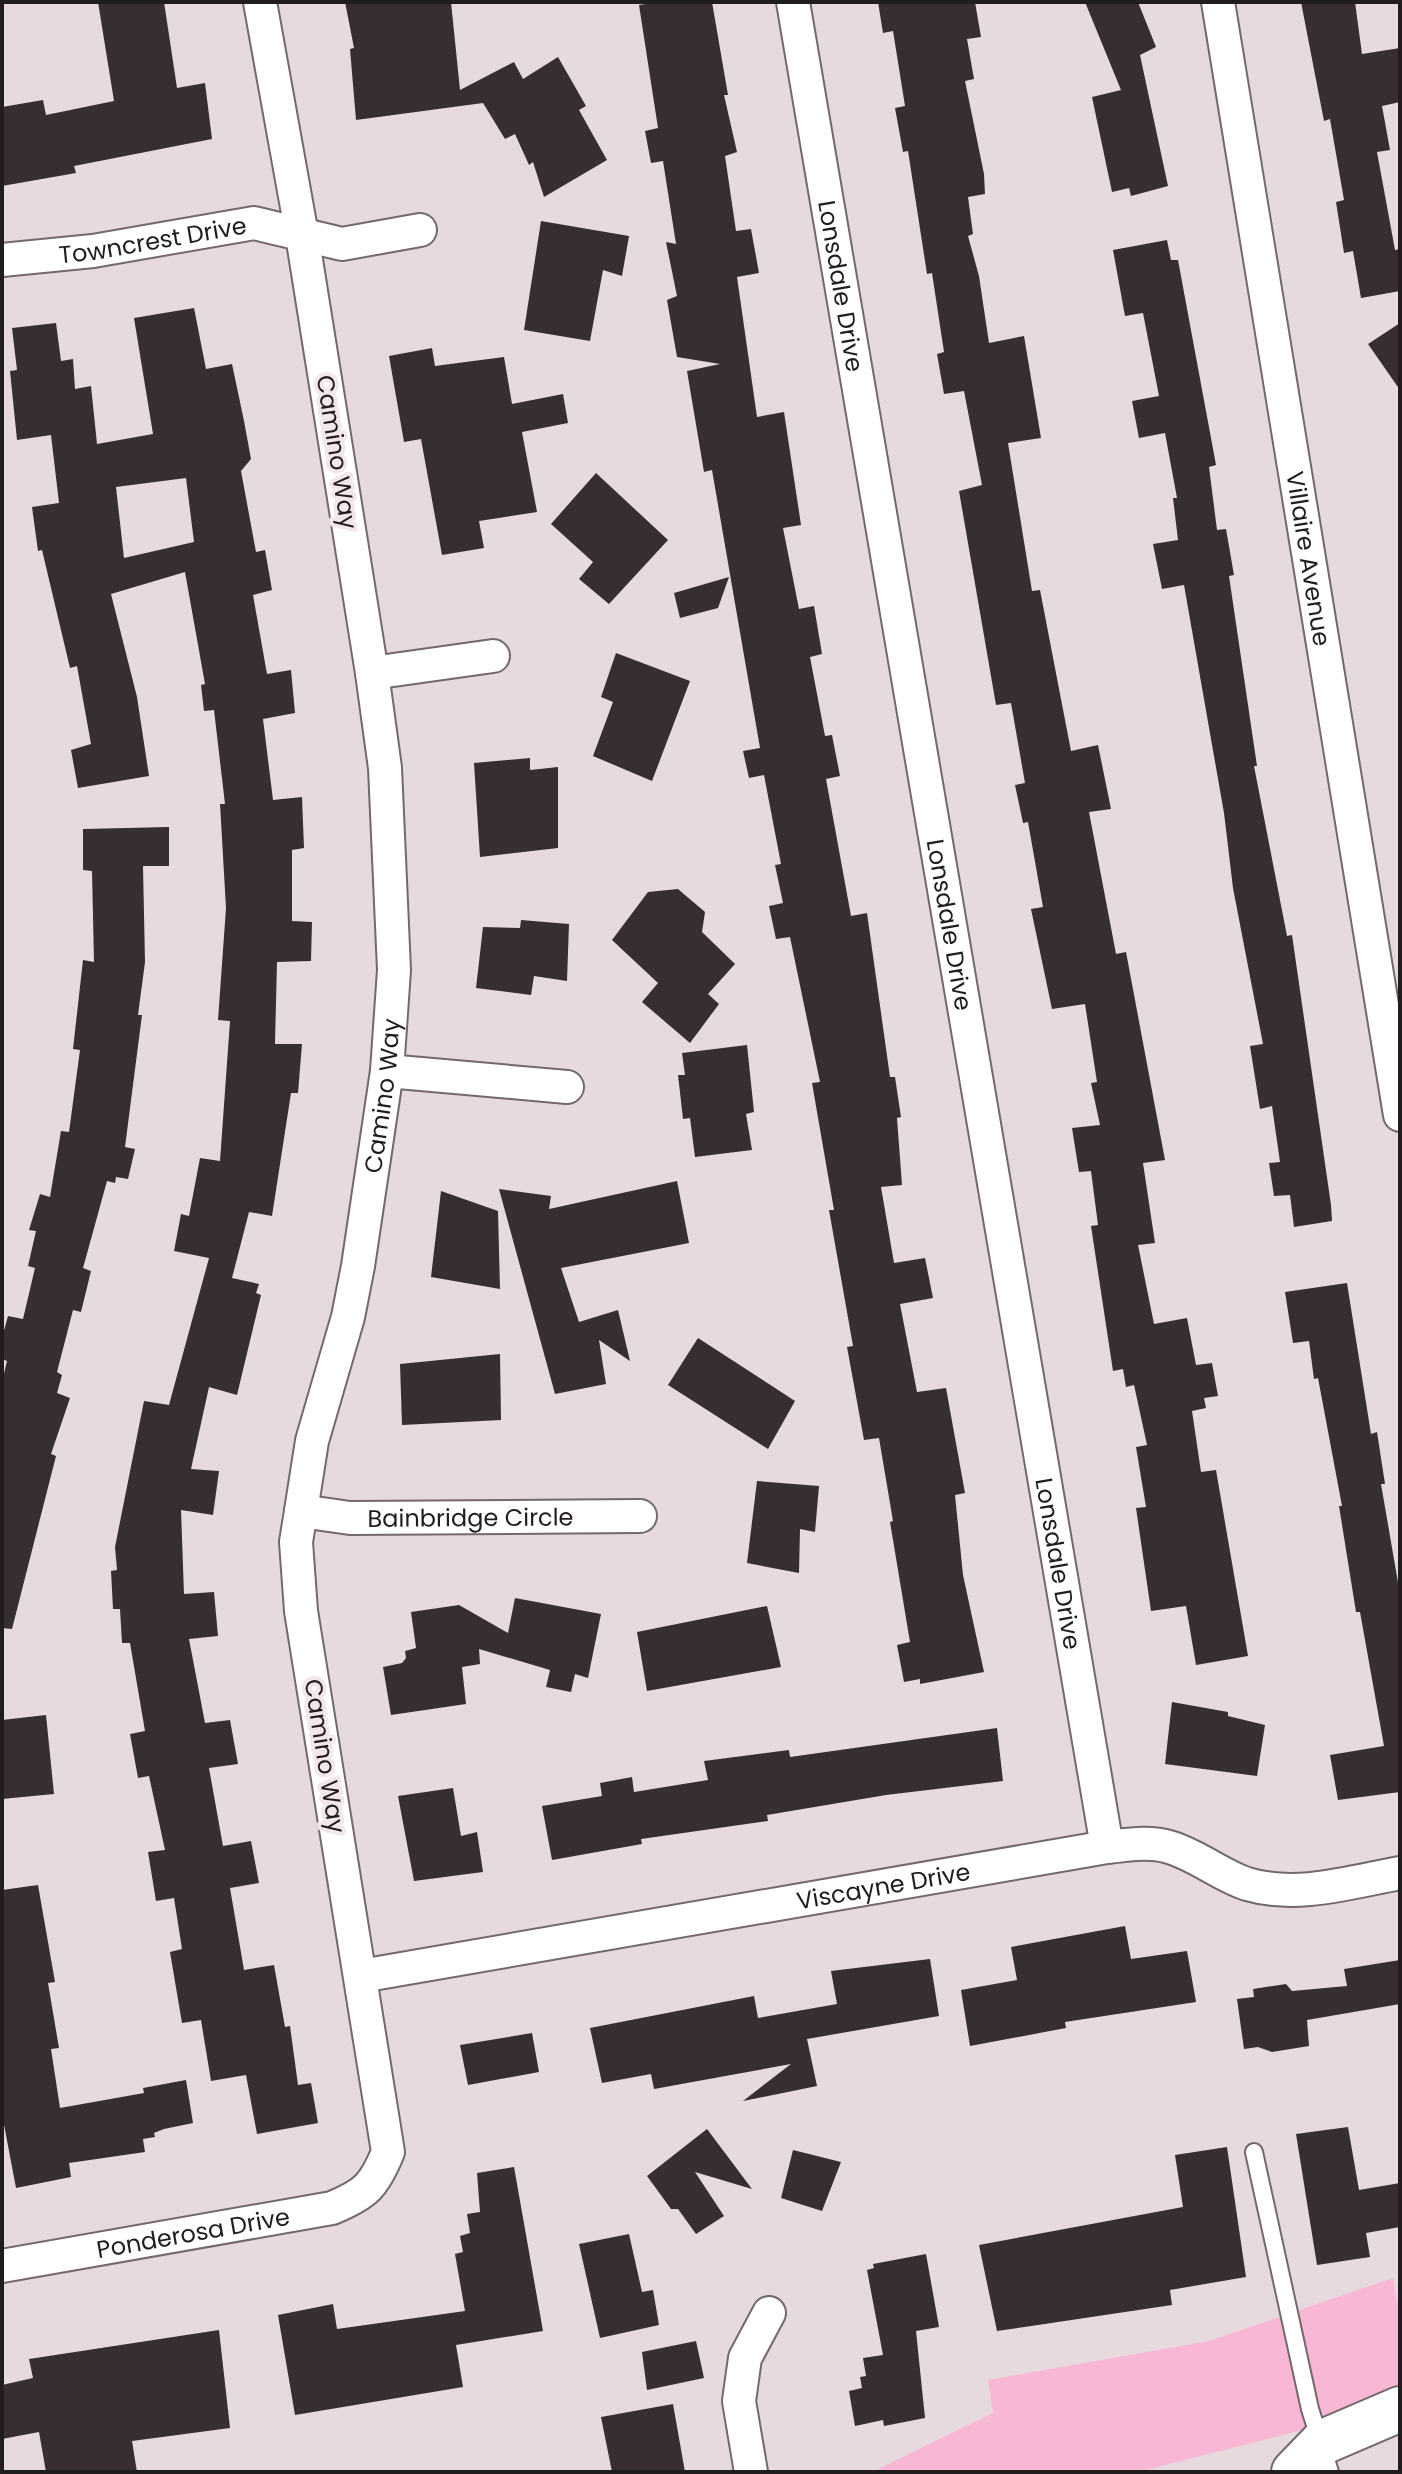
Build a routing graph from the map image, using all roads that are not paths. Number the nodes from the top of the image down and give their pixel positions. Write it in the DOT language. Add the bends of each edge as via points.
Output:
graph roads {
  1 [pos="260,2"];
  2 [pos="793,2"];
  3 [pos="1218,2"];
  4 [pos="420,230"];
  5 [pos="302,235"];
  6 [pos="2,260"];
  7 [pos="493,656"];
  8 [pos="372,673"];
  9 [pos="387,1071"];
  10 [pos="567,1087"];
  11 [pos="1400,1115"];
  12 [pos="301,1511"];
  13 [pos="640,1516"];
  14 [pos="1107,1847"];
  15 [pos="1400,1873"];
  16 [pos="361,1976"];
  17 [pos="1254,2152"];
  18 [pos="376,2181"];
  19 [pos="2,2266"];
  20 [pos="769,2313"];
  21 [pos="1400,2409"];
  22 [pos="1316,2462"];
  23 [pos="751,2472"];
  1 -- 5 [label="street, Camino Way"];
  2 -- 14 [label="street, Lonsdale Drive"];
  3 -- 11 [label="street, Villaire Avenue"];
  4 -- 5 [label="street, Towncrest Drive" via="342,244"];
  5 -- 6 [label="street, Towncrest Drive" via="254,223 93,251"];
  5 -- 8 [label="street, Camino Way"];
  7 -- 8 [label="street"];
  8 -- 9 [label="street, Camino Way" via="385,768 392,891 394,970"];
  9 -- 10 [label="street"];
  9 -- 12 [label="street, Camino Way" via="358,1266 312,1441"];
  12 -- 13 [label="street, Bainbridge Circle" via="350,1518"];
  12 -- 16 [label="street, Camino Way" via="296,1542 301,1611"];
  14 -- 15 [label="street, Viscayne Drive" via="1169,1847 1248,1884 1282,1890"];
  14 -- 16 [label="street, Viscayne Drive"];
  16 -- 18 [label="street, Camino Way" via="388,2152"];
  17 -- 22 [label="lane" via="1310,2409"];
  18 -- 19 [label="street, Ponderosa Drive" via="359,2197 332,2208"];
  20 -- 23 [label="street" via="745,2358 739,2401"];
  21 -- 22 [label="main road"];
}
